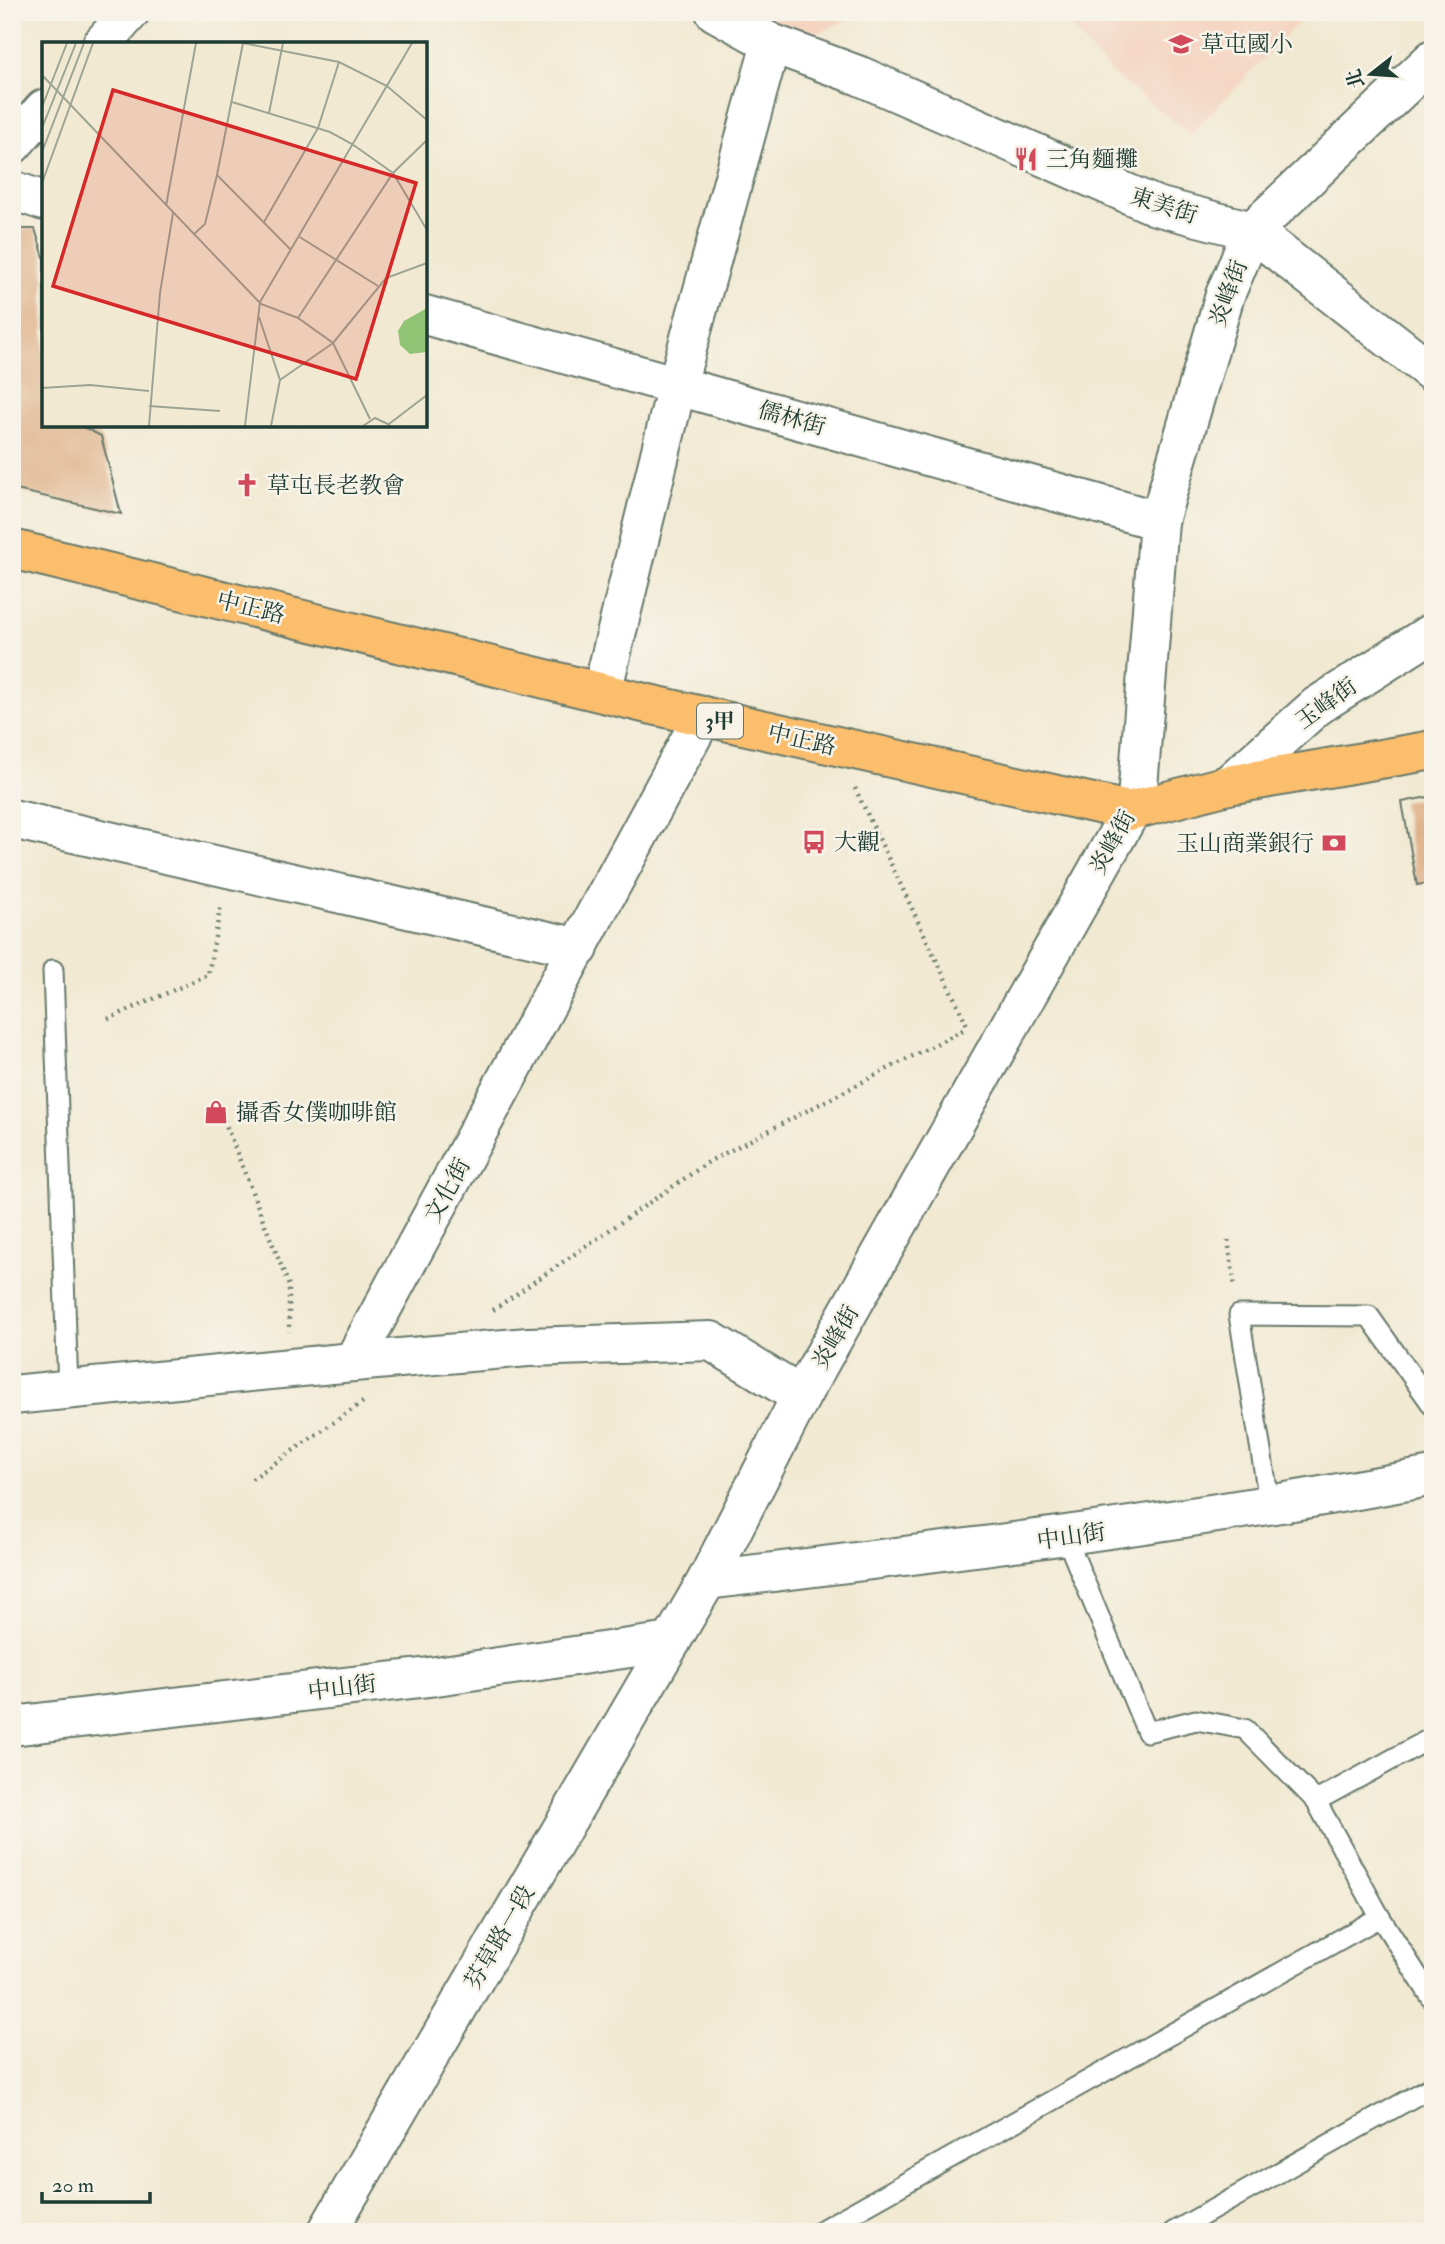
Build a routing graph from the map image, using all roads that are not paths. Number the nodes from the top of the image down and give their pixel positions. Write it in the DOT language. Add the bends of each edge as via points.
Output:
graph roads {
  1 [pos="130,12"];
  2 [pos="715,12"];
  3 [pos="104,42"];
  4 [pos="771,43"];
  5 [pos="1433,59"];
  6 [pos="42,112"];
  7 [pos="12,145"];
  8 [pos="12,190"];
  9 [pos="42,200"];
  10 [pos="1252,230"];
  11 [pos="427,317"];
  12 [pos="1433,373"];
  13 [pos="677,385"];
  14 [pos="1159,521"];
  15 [pos="12,549"];
  16 [pos="1433,632"];
  17 [pos="602,692"];
  18 [pos="703,716"];
  19 [pos="1433,750"];
  20 [pos="1228,785"];
  21 [pos="1129,811"];
  22 [pos="12,819"];
  23 [pos="579,948"];
  24 [pos="53,970"];
  25 [pos="353,1362"];
  26 [pos="68,1389"];
  27 [pos="12,1395"];
  28 [pos="801,1396"];
  29 [pos="1433,1406"];
  30 [pos="1433,1476"];
  31 [pos="1270,1507"];
  32 [pos="1066,1537"];
  33 [pos="707,1580"];
  34 [pos="671,1642"];
  35 [pos="12,1726"];
  36 [pos="1431,1744"];
  37 [pos="1316,1801"];
  38 [pos="1380,1917"];
  39 [pos="1433,2000"];
  40 [pos="1431,2091"];
  41 [pos="327,2232"];
  42 [pos="818,2232"];
  43 [pos="1174,2232"];
  1 -- 3 [label="street"];
  2 -- 4 [label="street, 東美街"];
  4 -- 10 [label="street, 東美街" via="860,76 1156,206"];
  4 -- 13 [label="street"];
  5 -- 10 [label="street, 炎峰街"];
  6 -- 7 [label="street"];
  8 -- 9 [label="street"];
  10 -- 12 [label="street, 東美街"];
  10 -- 14 [label="street, 炎峰街" via="1224,295"];
  11 -- 13 [label="street, 儒林街"];
  13 -- 14 [label="street, 儒林街"];
  13 -- 17 [label="street"];
  14 -- 21 [label="street, 炎峰街" via="1137,800"];
  15 -- 17 [label="main road, 中正路 / 3甲"];
  16 -- 20 [label="street, 玉峰街" via="1317,706"];
  17 -- 18 [label="main road, 中正路 / 3甲"];
  18 -- 21 [label="main road, 中正路 / 3甲"];
  18 -- 23 [label="street, 文化街"];
  19 -- 20 [label="main road, 中正路 / 3甲"];
  20 -- 21 [label="main road, 中正路 / 3甲"];
  21 -- 28 [label="street, 炎峰街"];
  22 -- 23 [label="street"];
  23 -- 25 [label="street, 文化街"];
  24 -- 26 [label="lane"];
  25 -- 26 [label="street"];
  25 -- 28 [label="street" via="528,1347 711,1341"];
  26 -- 27 [label="street"];
  28 -- 33 [label="street, 炎峰街"];
  29 -- 31 [label="lane" via="1369,1316 1239,1315"];
  30 -- 31 [label="street, 中山街"];
  31 -- 32 [label="street, 中山街"];
  32 -- 33 [label="street, 中山街"];
  32 -- 37 [label="lane" via="1147,1732 1196,1720 1245,1728"];
  33 -- 34 [label="street, 炎峰街"];
  34 -- 35 [label="street, 中山街"];
  34 -- 41 [label="street, 芬草路一段"];
  36 -- 37 [label="lane"];
  37 -- 38 [label="lane"];
  38 -- 39 [label="lane"];
  38 -- 42 [label="lane"];
  40 -- 43 [label="lane"];
}
